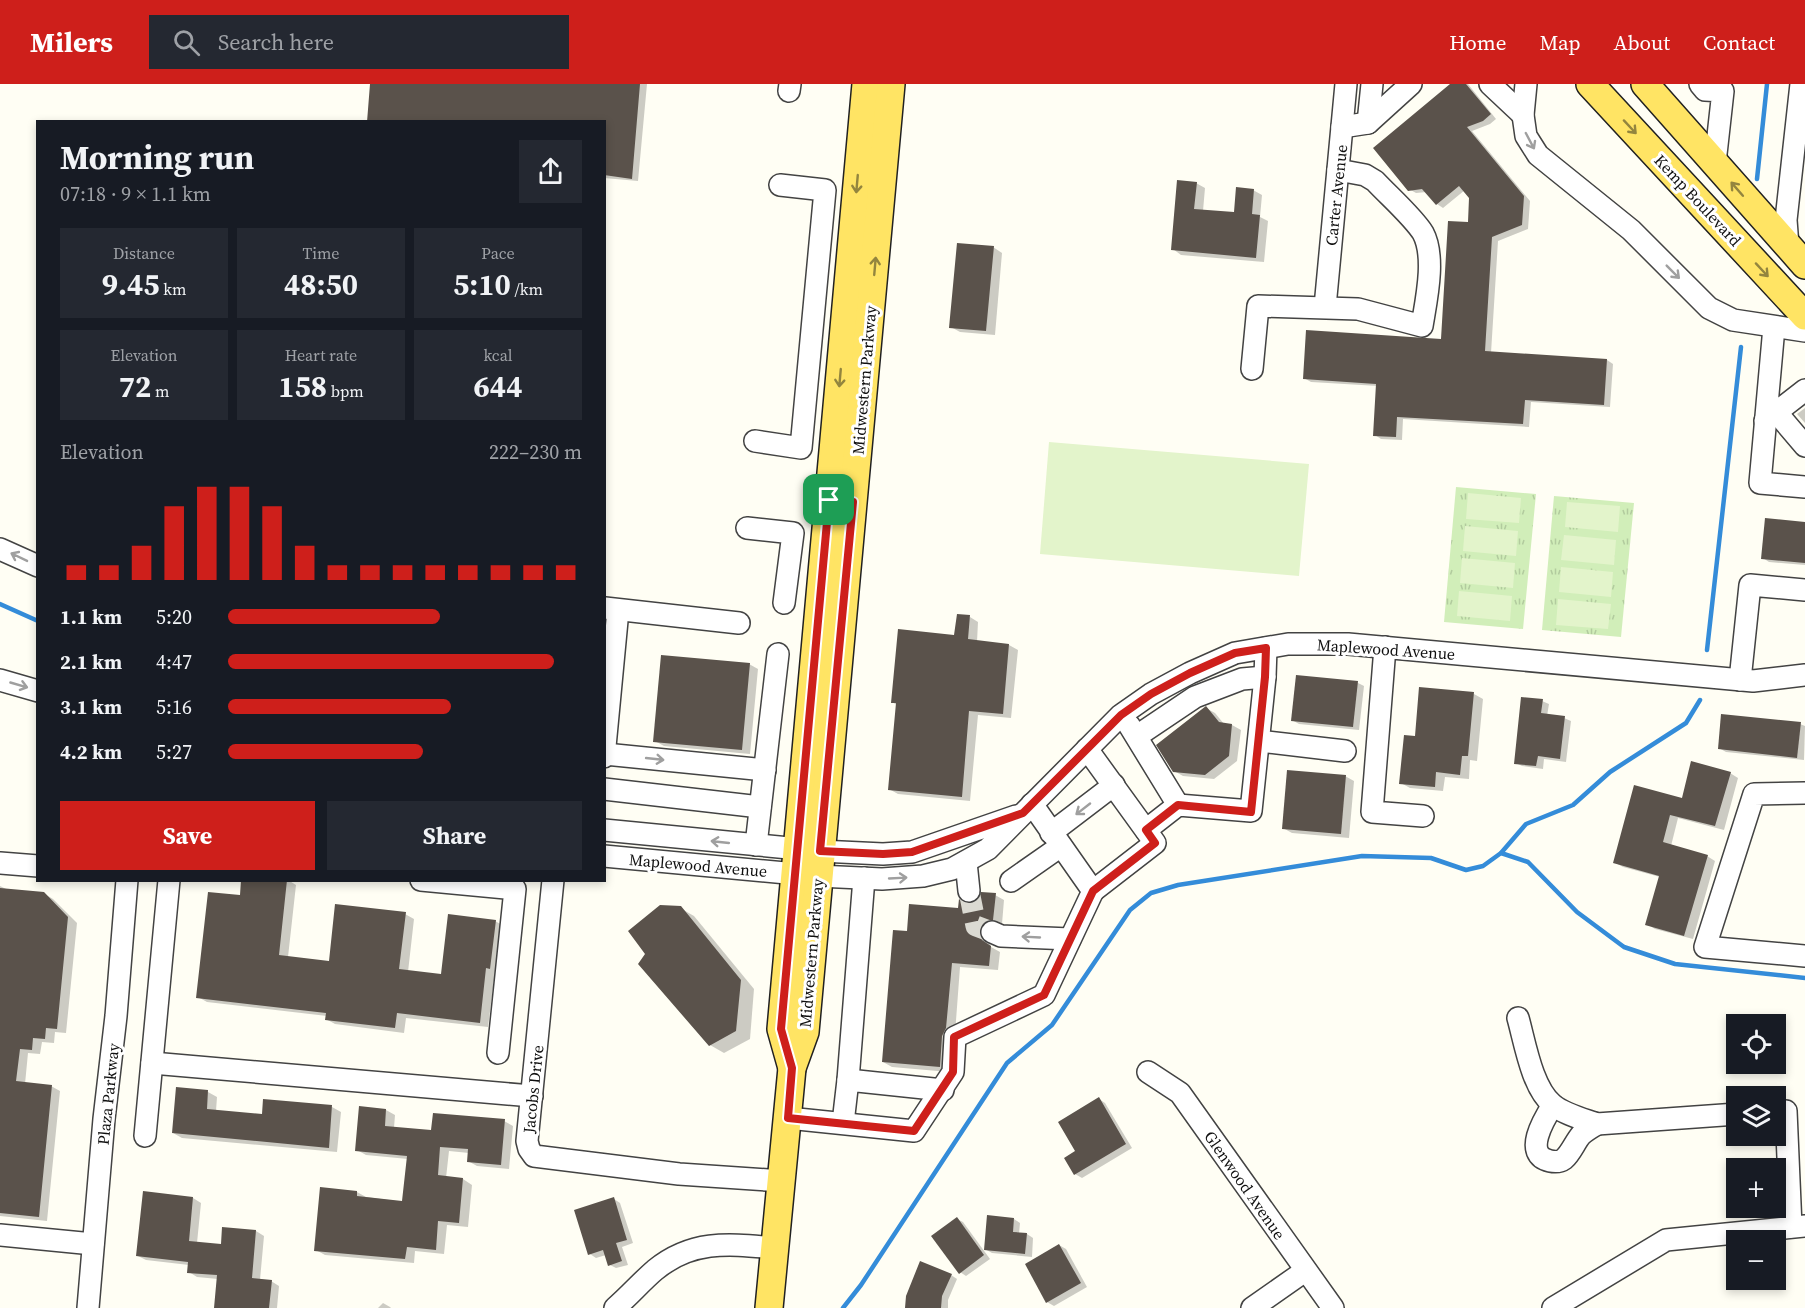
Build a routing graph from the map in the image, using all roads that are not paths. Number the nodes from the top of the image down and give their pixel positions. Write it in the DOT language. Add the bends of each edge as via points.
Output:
graph roads {
  1 [pos="866,84"];
  2 [pos="891,84"];
  3 [pos="1346,84"];
  4 [pos="1372,84"];
  5 [pos="1411,84"];
  6 [pos="1490,84"];
  7 [pos="1526,84"];
  8 [pos="1590,84"];
  9 [pos="1645,84"];
  10 [pos="1700,84"];
  11 [pos="1801,84"];
  12 [pos="1723,88"];
  13 [pos="1522,115"];
  14 [pos="1368,123"];
  15 [pos="1342,127"];
  16 [pos="873,150"];
  17 [pos="1715,163"];
  18 [pos="1338,170"];
  19 [pos="780,185"];
  20 [pos="1797,197"];
  21 [pos="1796,256"];
  22 [pos="1325,307"];
  23 [pos="1805,316"];
  24 [pos="1774,327"];
  25 [pos="1805,332"];
  26 [pos="1252,369"];
  27 [pos="1805,390"];
  28 [pos="1771,417"];
  29 [pos="755,441"];
  30 [pos="1805,446"];
  31 [pos="1805,487"];
  32 [pos="747,528"];
  33 [pos="0,549"];
  34 [pos="36,565"];
  35 [pos="1805,590"];
  36 [pos="784,603"];
  37 [pos="611,609"];
  38 [pos="739,622"];
  39 [pos="1385,647"];
  40 [pos="1266,648"];
  41 [pos="778,654"];
  42 [pos="1805,675"];
  43 [pos="1265,677"];
  44 [pos="0,680"];
  45 [pos="1740,680"];
  46 [pos="36,690"];
  47 [pos="1121,715"];
  48 [pos="606,732"];
  49 [pos="1137,736"];
  50 [pos="1259,741"];
  51 [pos="1087,749"];
  52 [pos="1345,751"];
  53 [pos="606,756"];
  54 [pos="765,770"];
  55 [pos="1114,785"];
  56 [pos="606,789"];
  57 [pos="1805,793"];
  58 [pos="1178,805"];
  59 [pos="760,807"];
  60 [pos="1027,808"];
  61 [pos="1423,816"];
  62 [pos="606,830"];
  63 [pos="1146,830"];
  64 [pos="1056,840"];
  65 [pos="756,845"];
  66 [pos="606,856"];
  67 [pos="0,862"];
  68 [pos="966,862"];
  69 [pos="808,863"];
  70 [pos="36,866"];
  71 [pos="864,878"];
  72 [pos="1011,881"];
  73 [pos="127,882"];
  74 [pos="169,882"];
  75 [pos="442,882"];
  76 [pos="553,882"];
  77 [pos="969,891"];
  78 [pos="1093,891"];
  79 [pos="992,932"];
  80 [pos="1070,939"];
  81 [pos="1805,956"];
  82 [pos="1518,1018"];
  83 [pos="498,1053"];
  84 [pos="152,1062"];
  85 [pos="1148,1072"];
  86 [pos="848,1080"];
  87 [pos="943,1089"];
  88 [pos="532,1096"];
  89 [pos="1553,1105"];
  90 [pos="1789,1111"];
  91 [pos="1726,1115"];
  92 [pos="788,1118"];
  93 [pos="843,1123"];
  94 [pos="1597,1124"];
  95 [pos="144,1136"];
  96 [pos="782,1181"];
  97 [pos="1798,1227"];
  98 [pos="0,1235"];
  99 [pos="93,1244"];
  100 [pos="775,1248"];
  101 [pos="1305,1271"];
  102 [pos="770,1305"];
  103 [pos="88,1308"];
  104 [pos="615,1308"];
  105 [pos="1252,1308"];
  106 [pos="1333,1308"];
  107 [pos="1554,1308"];
  1 -- 16 [label="main road, Midwestern Parkway"];
  2 -- 16 [label="main road, Midwestern Parkway"];
  3 -- 15 [label="street, Carter Avenue"];
  4 -- 14 [label="street"];
  5 -- 14 [label="street"];
  6 -- 13 [label="street"];
  7 -- 13 [label="street"];
  8 -- 23 [label="main road, Kemp Boulevard, one-way"];
  9 -- 17 [label="main road"];
  10 -- 12 [label="street" via="1705,90"];
  11 -- 20 [label="street"];
  12 -- 17 [label="street"];
  13 -- 24 [label="street, one-way" via="1526,136 1538,155 1631,230 1709,308 1733,320"];
  14 -- 15 [label="street"];
  15 -- 18 [label="street, Carter Avenue"];
  16 -- 69 [label="main road, Midwestern Parkway"];
  21 -- 17 [label="main road, one-way"];
  18 -- 22 [label="street, Carter Avenue"];
  18 -- 22 [label="street" via="1375,181 1423,233 1429,251 1428,292 1422,326 1358,309"];
  19 -- 29 [label="street" via="825,190 801,448"];
  20 -- 21 [label="street" via="1786,220"];
  22 -- 26 [label="street" via="1258,306"];
  24 -- 25 [label="street"];
  24 -- 28 [label="street"];
  27 -- 28 [label="street"];
  28 -- 30 [label="street"];
  28 -- 31 [label="street" via="1760,483"];
  32 -- 36 [label="street" via="793,533"];
  34 -- 33 [label="street, one-way"];
  35 -- 45 [label="street" via="1750,585"];
  37 -- 38 [label="street"];
  37 -- 48 [label="street"];
  39 -- 40 [label="street, Maplewood Avenue" via="1288,644"];
  39 -- 45 [label="street, Maplewood Avenue"];
  39 -- 61 [label="street" via="1372,812"];
  40 -- 43 [label="street"];
  40 -- 47 [label="street, Maplewood Avenue" via="1235,653 1190,673"];
  41 -- 54 [label="street"];
  42 -- 45 [label="street, Maplewood Avenue"];
  43 -- 49 [label="street" via="1242,679 1195,697"];
  43 -- 50 [label="street"];
  44 -- 46 [label="street, one-way"];
  47 -- 49 [label="street"];
  47 -- 51 [label="street, Maplewood Avenue"];
  49 -- 58 [label="street"];
  50 -- 52 [label="street"];
  50 -- 58 [label="street" via="1251,812"];
  51 -- 55 [label="street"];
  51 -- 60 [label="street, Maplewood Avenue"];
  53 -- 54 [label="street, one-way"];
  54 -- 59 [label="street"];
  55 -- 63 [label="street"];
  55 -- 64 [label="street, one-way"];
  56 -- 59 [label="street"];
  57 -- 81 [label="street" via="1754,794 1705,947"];
  58 -- 63 [label="street"];
  59 -- 65 [label="street"];
  60 -- 64 [label="street"];
  60 -- 68 [label="street, Maplewood Avenue" via="988,849"];
  60 -- 69 [label="street, Maplewood Avenue" via="912,852"];
  65 -- 62 [label="street, Maplewood Avenue, one-way"];
  63 -- 78 [label="street" via="1155,843"];
  64 -- 72 [label="street"];
  64 -- 78 [label="street"];
  65 -- 69 [label="street, Maplewood Avenue"];
  66 -- 69 [label="street, Maplewood Avenue"];
  67 -- 70 [label="street"];
  71 -- 68 [label="street, Maplewood Avenue, one-way" via="923,876"];
  68 -- 77 [label="street"];
  69 -- 71 [label="street, Maplewood Avenue"];
  69 -- 92 [label="main road, Midwestern Parkway" via="781,1029 792,1068"];
  71 -- 86 [label="street"];
  73 -- 99 [label="street, Plaza Parkway"];
  74 -- 84 [label="street"];
  75 -- 83 [label="street" via="515,889"];
  76 -- 88 [label="street, Jacobs Drive"];
  78 -- 80 [label="street"];
  80 -- 79 [label="street, one-way" via="1002,936"];
  80 -- 87 [label="street" via="1044,995 954,1037 953,1072"];
  82 -- 89 [label="street" via="1538,1086"];
  84 -- 88 [label="street"];
  84 -- 95 [label="street"];
  85 -- 101 [label="street, Glenwood Avenue" via="1180,1093"];
  86 -- 87 [label="street"];
  86 -- 93 [label="street"];
  87 -- 93 [label="street" via="914,1131"];
  88 -- 96 [label="street, Jacobs Drive" via="527,1141 534,1156 679,1174"];
  89 -- 94 [label="street"];
  89 -- 94 [label="street" via="1538,1128 1536,1149 1548,1161 1564,1159 1582,1134"];
  90 -- 97 [label="street"];
  91 -- 94 [label="street"];
  92 -- 93 [label="street"];
  92 -- 96 [label="main road, Midwestern Parkway"];
  96 -- 100 [label="main road, Midwestern Parkway"];
  97 -- 107 [label="street" via="1666,1240"];
  98 -- 99 [label="street"];
  99 -- 103 [label="street, Plaza Parkway"];
  100 -- 102 [label="main road, Midwestern Parkway"];
  100 -- 104 [label="street" via="725,1244 683,1253 658,1268"];
  101 -- 105 [label="street"];
  101 -- 106 [label="street, Glenwood Avenue"];
}
